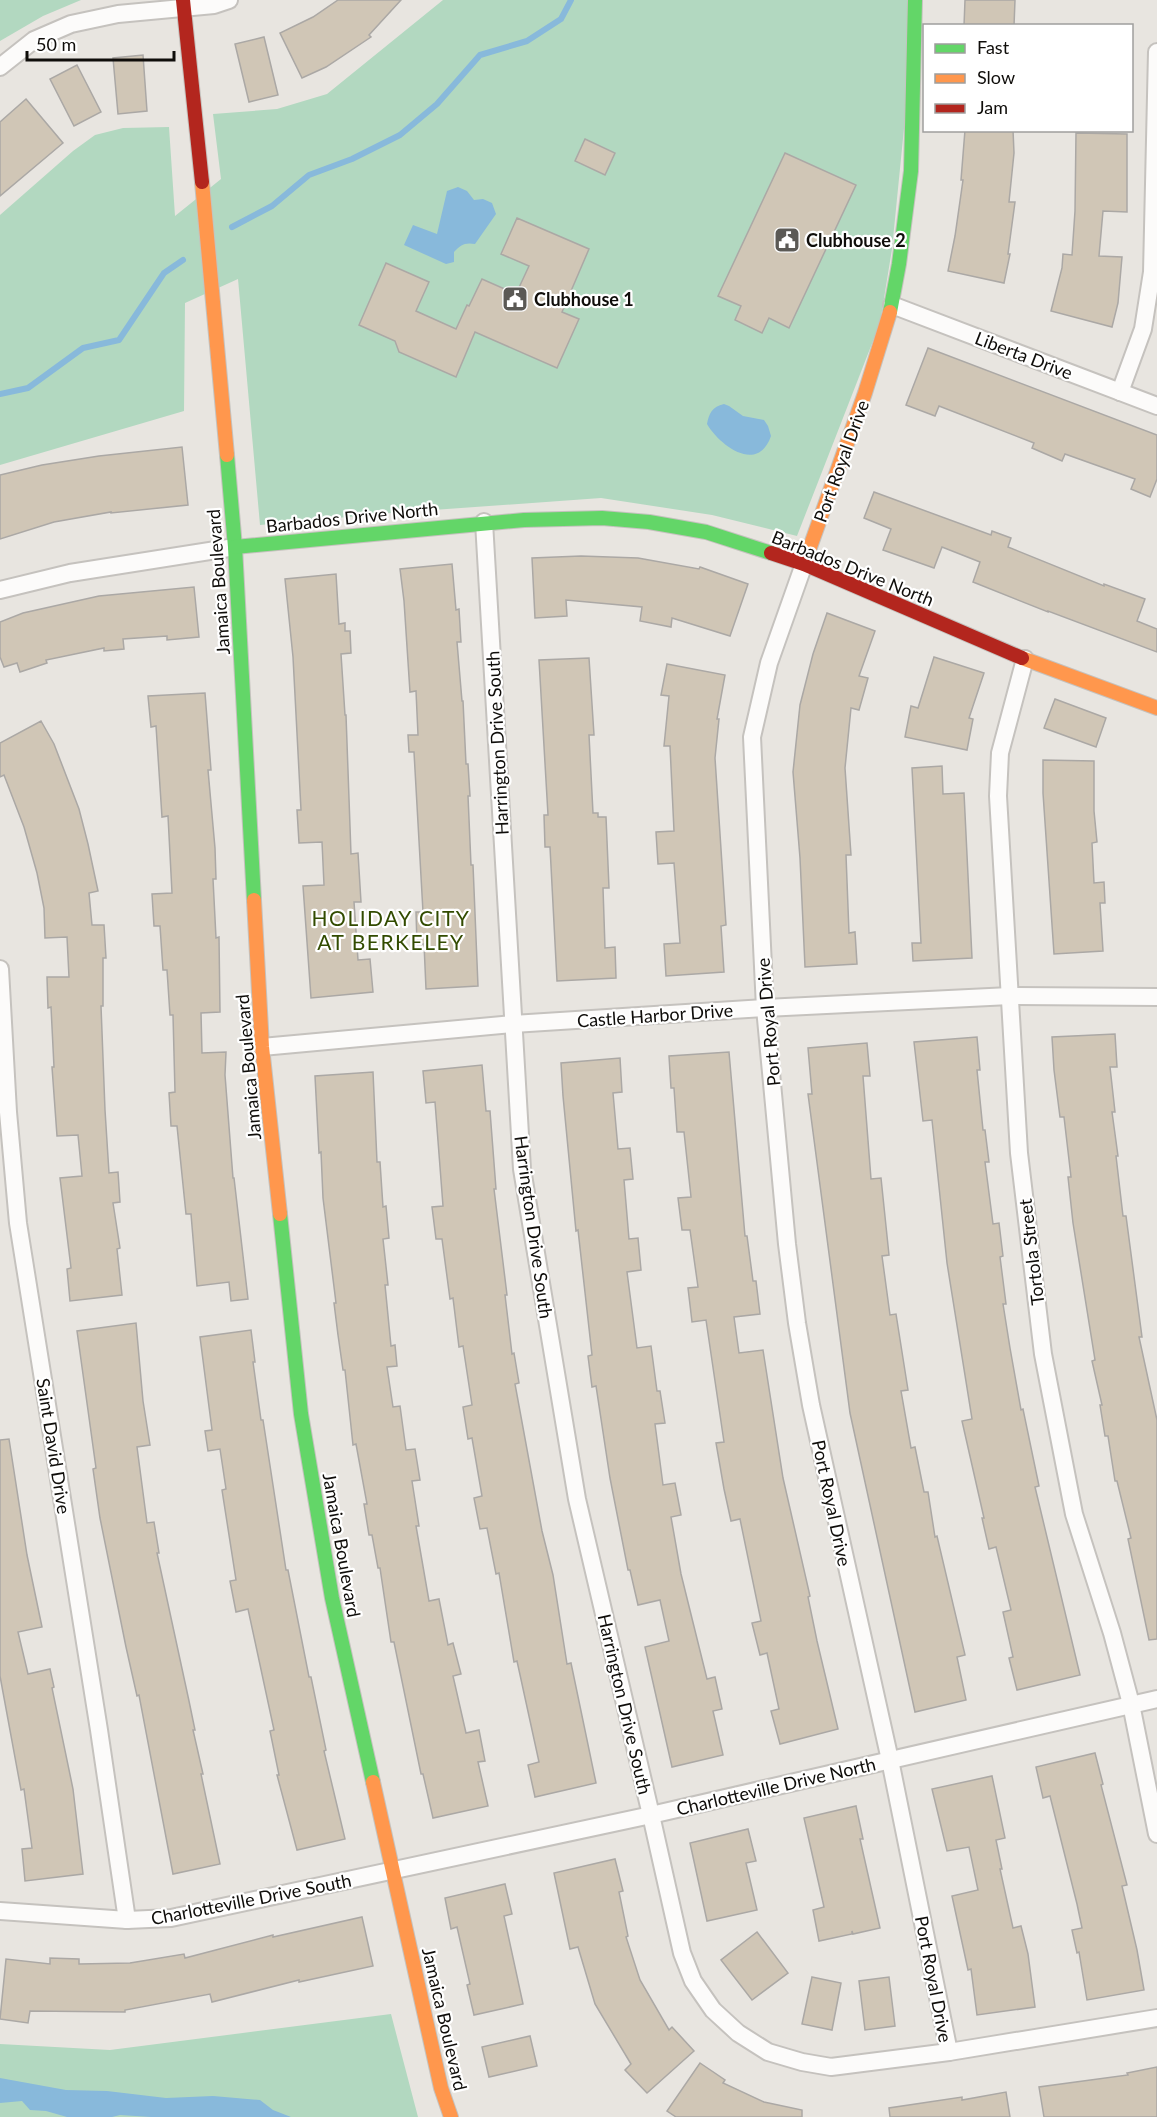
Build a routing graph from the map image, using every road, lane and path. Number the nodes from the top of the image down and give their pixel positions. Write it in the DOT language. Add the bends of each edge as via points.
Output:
graph roads {
  1 [pos="229,0"];
  2 [pos="915,0"];
  3 [pos="183,4"];
  4 [pos="1157,52"];
  5 [pos="0,67"];
  6 [pos="892,305"];
  7 [pos="1120,392"];
  8 [pos="1157,406"];
  9 [pos="484,522"];
  10 [pos="235,547"];
  11 [pos="804,564"];
  12 [pos="0,590"];
  13 [pos="1025,659"];
  14 [pos="1157,708"];
  15 [pos="0,969"];
  16 [pos="1010,996"];
  17 [pos="1157,997"];
  18 [pos="765,1008"];
  19 [pos="513,1024"];
  20 [pos="262,1047"];
  21 [pos="1157,1699"];
  22 [pos="1131,1704"];
  23 [pos="890,1760"];
  24 [pos="651,1815"];
  25 [pos="1157,1834"];
  26 [pos="394,1871"];
  27 [pos="0,1911"];
  28 [pos="127,1920"];
  29 [pos="1157,2018"];
  30 [pos="949,2052"];
  31 [pos="451,2117"];
  1 -- 3 [label="street" via="214,5"];
  2 -- 6 [label="street, Port Royal Drive" via="911,171"];
  3 -- 5 [label="street" via="71,24 34,40"];
  3 -- 10 [label="street, Jamaica Boulevard"];
  4 -- 7 [label="street" via="1152,272 1143,329"];
  6 -- 7 [label="street, Liberta Drive"];
  6 -- 11 [label="street, Port Royal Drive"];
  7 -- 8 [label="street, Liberta Drive"];
  9 -- 10 [label="street, Barbados Drive North"];
  9 -- 11 [label="street, Barbados Drive North" via="602,518 649,522 706,532"];
  9 -- 19 [label="street, Harrington Drive South"];
  10 -- 12 [label="street" via="81,571"];
  10 -- 20 [label="street, Jamaica Boulevard"];
  11 -- 13 [label="street, Barbados Drive North"];
  11 -- 18 [label="street, Port Royal Drive" via="769,663 752,737"];
  13 -- 14 [label="street, Barbados Drive North"];
  13 -- 16 [label="street, Tortola Street" via="1000,753 998,796"];
  15 -- 28 [label="street, Saint David Drive" via="18,1222"];
  16 -- 17 [label="street, Castle Harbor Drive"];
  16 -- 18 [label="street, Castle Harbor Drive"];
  16 -- 22 [label="street, Tortola Street" via="1020,1153 1043,1354 1074,1514"];
  18 -- 19 [label="street, Castle Harbor Drive"];
  18 -- 23 [label="street, Port Royal Drive" via="797,1323 813,1417"];
  19 -- 20 [label="street, Castle Harbor Drive"];
  19 -- 24 [label="street, Harrington Drive South" via="522,1169 576,1499"];
  20 -- 26 [label="street, Jamaica Boulevard" via="301,1414 332,1598"];
  21 -- 22 [label="street, Charlotteville Drive North"];
  22 -- 23 [label="street, Charlotteville Drive North"];
  22 -- 25 [label="street, Tortola Street"];
  23 -- 24 [label="street, Charlotteville Drive North"];
  23 -- 30 [label="street, Port Royal Drive"];
  24 -- 26 [label="street, Charlotteville Drive North"];
  24 -- 30 [label="street, Harrington Drive South" via="682,1953 693,1981 713,2010 738,2033 768,2052 831,2067"];
  26 -- 28 [label="street, Charlotteville Drive South" via="171,1918"];
  26 -- 31 [label="street, Jamaica Boulevard" via="441,2088"];
  27 -- 28 [label="street, Charlotteville Drive South"];
  29 -- 30 [label="street, Harrington Drive South"];
}
